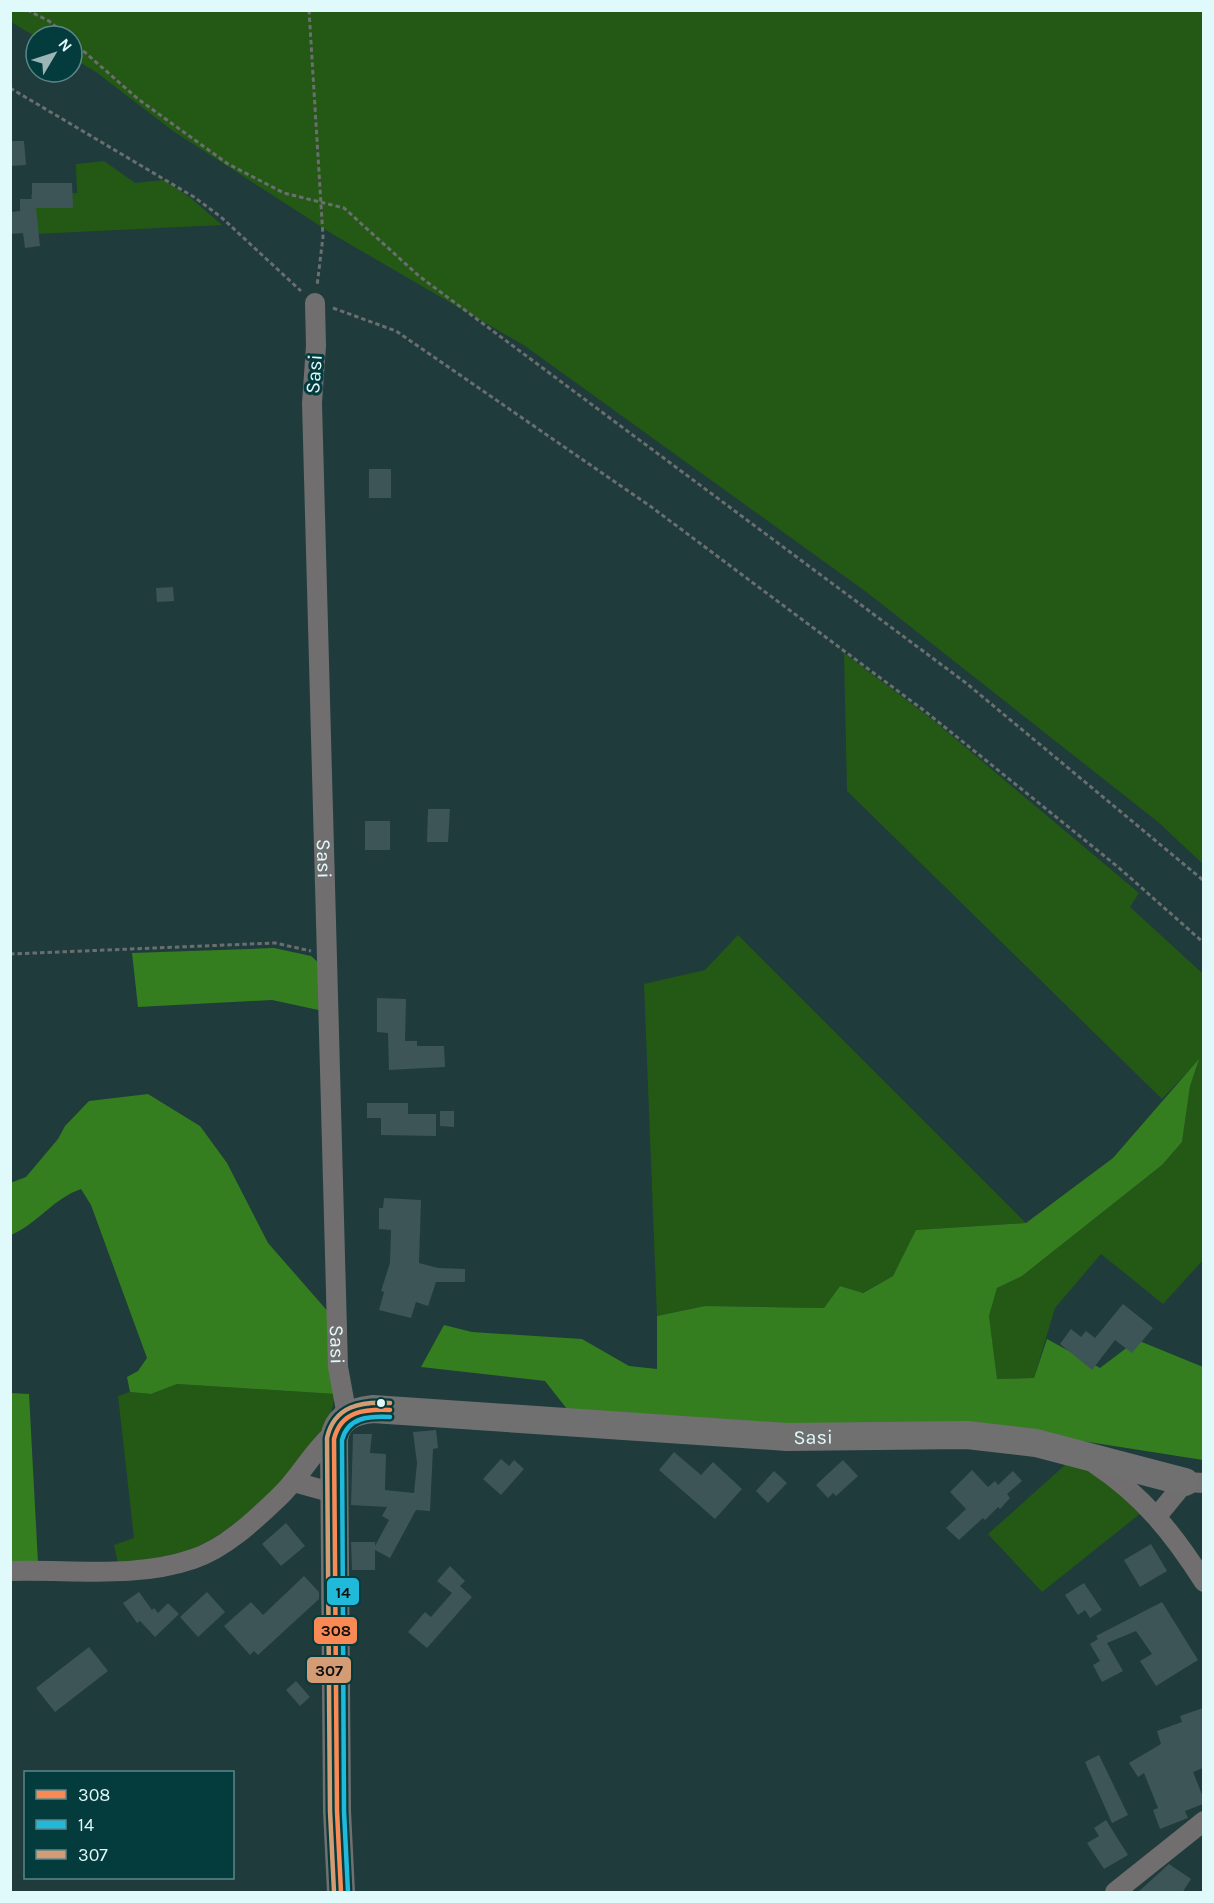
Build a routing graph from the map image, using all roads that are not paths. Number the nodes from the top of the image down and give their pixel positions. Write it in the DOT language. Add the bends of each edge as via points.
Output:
graph roads {
  1 [pos="315,303"];
  2 [pos="341,1424"];
  3 [pos="1080,1454"];
  4 [pos="294,1482"];
  5 [pos="1194,1483"];
  6 [pos="334,1493"];
  7 [pos="1158,1515"];
  8 [pos="10,1571"];
  9 [pos="1203,1582"];
  10 [pos="1203,1821"];
  11 [pos="341,1893"];
  12 [pos="1116,1893"];
  1 -- 2 [label="street, Sasi" via="312,403"];
  2 -- 3 [label="main road, Sasi" via="361,1410 373,1409 787,1437 967,1435 1036,1443"];
  2 -- 4 [label="street"];
  2 -- 6 [label="main road, Sasi"];
  3 -- 5 [label="main road, Sasi"];
  3 -- 7 [label="street" via="1117,1478"];
  4 -- 6 [label="street"];
  4 -- 8 [label="street" via="219,1546 194,1559 125,1572"];
  5 -- 7 [label="street"];
  6 -- 11 [label="main road, Sasi"];
  7 -- 9 [label="street"];
  10 -- 12 [label="street"];
}
